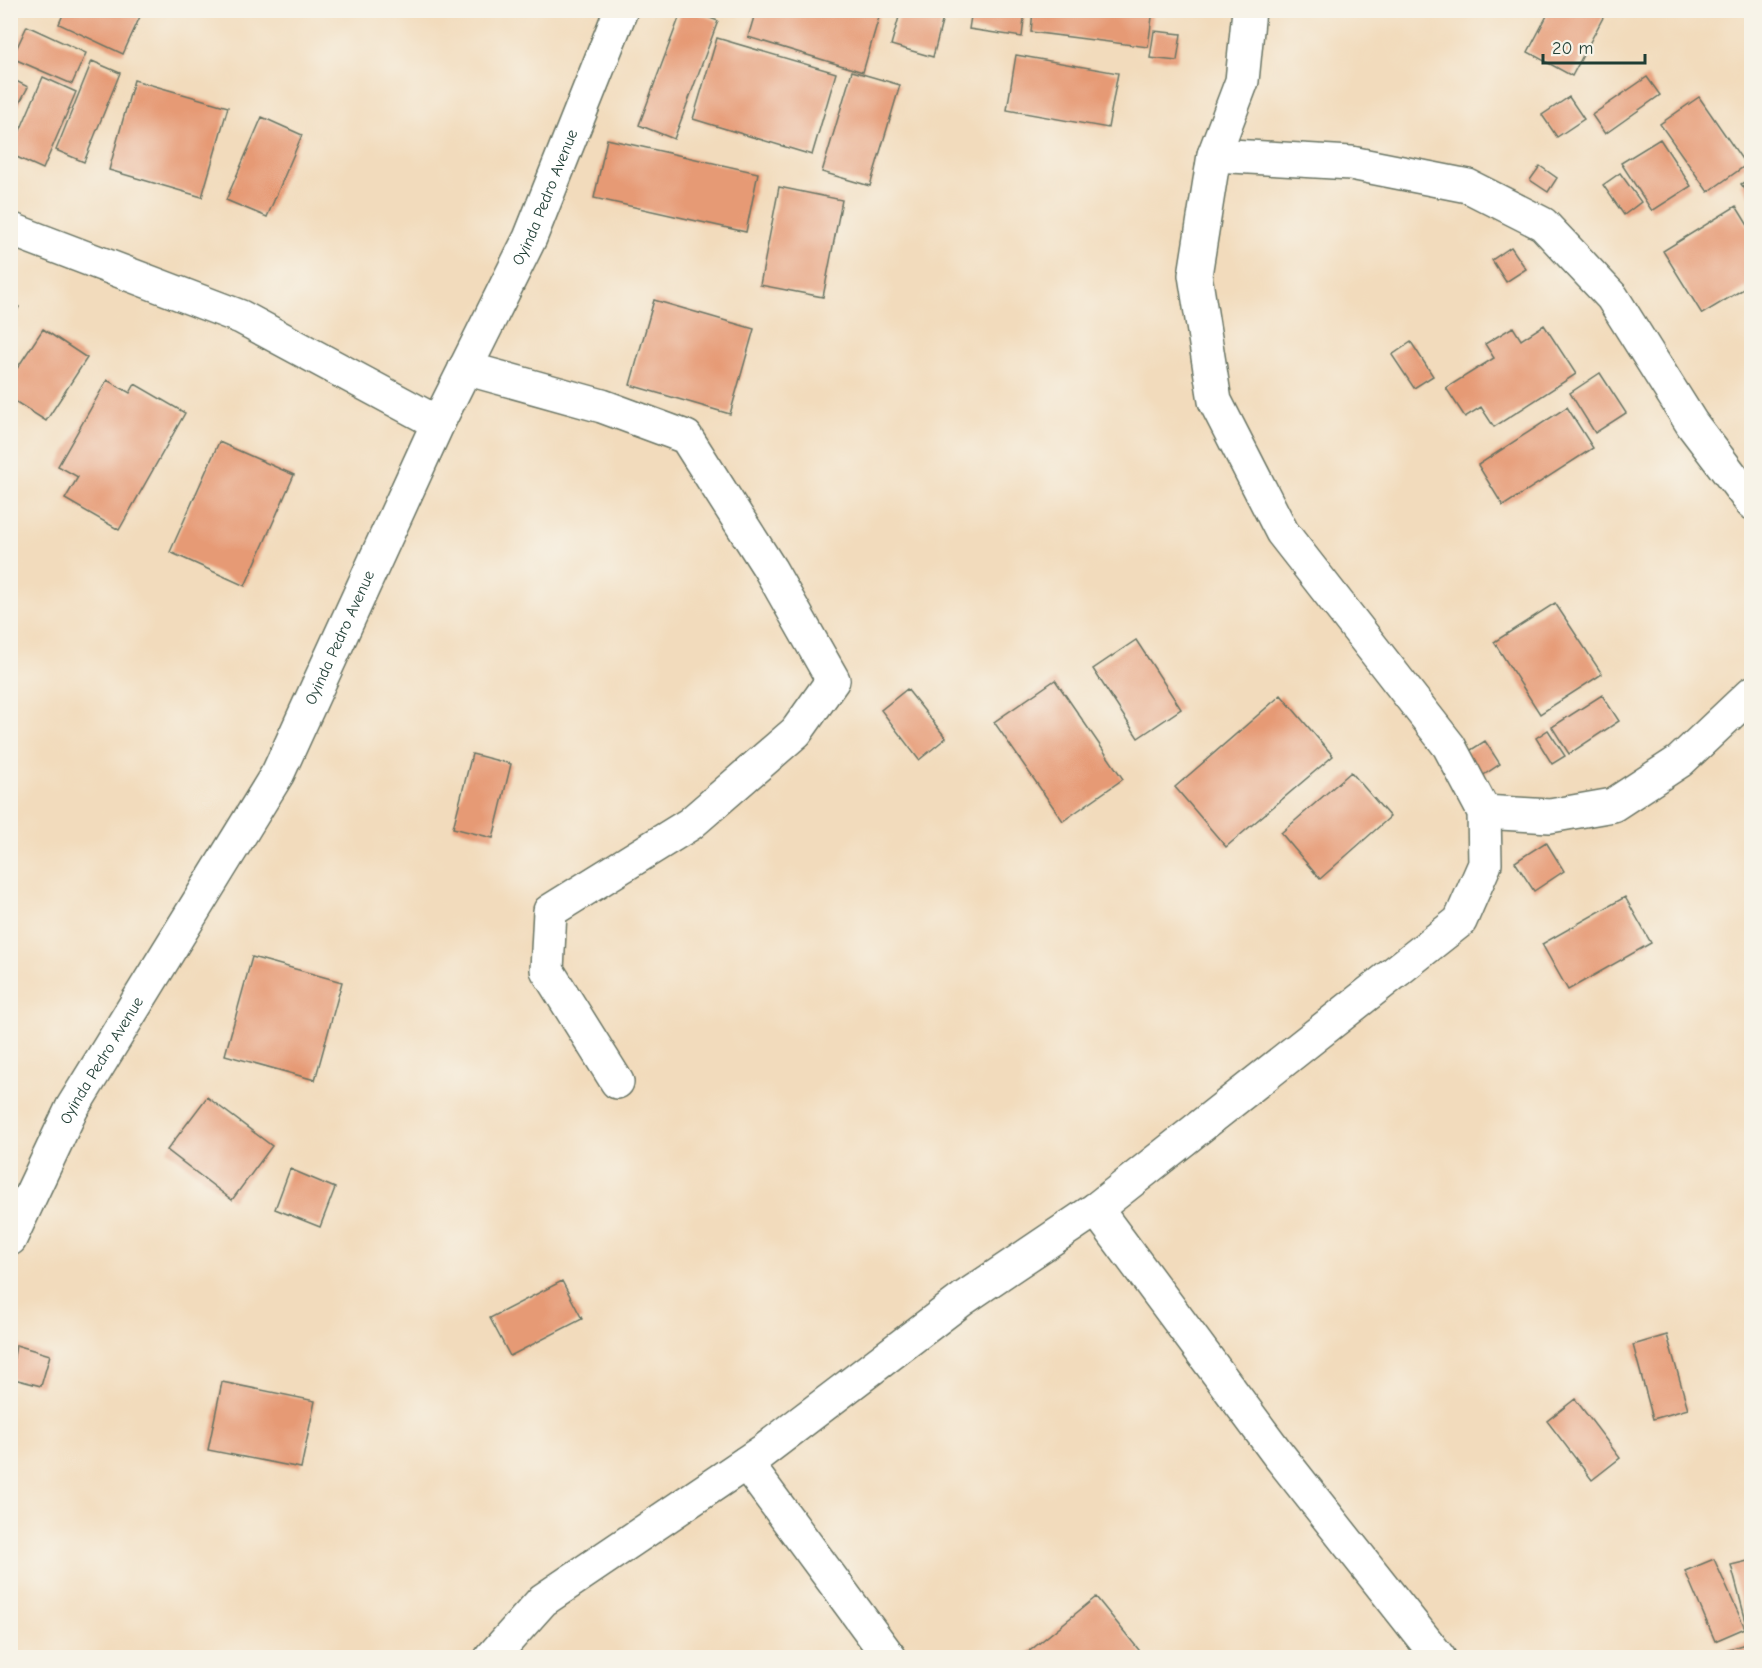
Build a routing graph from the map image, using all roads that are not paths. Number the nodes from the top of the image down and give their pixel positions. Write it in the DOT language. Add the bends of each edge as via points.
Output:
graph roads {
  1 [pos="621,10"];
  2 [pos="1249,10"];
  3 [pos="1214,155"];
  4 [pos="10,229"];
  5 [pos="465,368"];
  6 [pos="438,423"];
  7 [pos="1752,503"];
  8 [pos="1752,693"];
  9 [pos="1484,812"];
  10 [pos="617,1082"];
  11 [pos="1095,1209"];
  12 [pos="10,1239"];
  13 [pos="747,1462"];
  14 [pos="491,1658"];
  15 [pos="890,1658"];
  16 [pos="1439,1658"];
  1 -- 5 [label="street, Oyinda Pedro Avenue" via="530,238"];
  2 -- 3 [label="street" via="1242,81"];
  3 -- 7 [label="street" via="1351,163 1468,186 1543,224 1612,297 1692,424"];
  3 -- 9 [label="street" via="1195,275 1215,401 1282,532 1449,746"];
  4 -- 6 [label="street" via="241,317"];
  5 -- 6 [label="street, Oyinda Pedro Avenue"];
  5 -- 10 [label="street" via="602,406 686,437 770,569 833,680 796,732 690,824 549,911 547,970"];
  6 -- 12 [label="street, Oyinda Pedro Avenue" via="278,773 72,1108"];
  8 -- 9 [label="street" via="1680,761 1613,805 1550,816"];
  9 -- 11 [label="street" via="1485,864 1460,921"];
  11 -- 13 [label="street" via="964,1298"];
  11 -- 16 [label="street" via="1277,1453"];
  13 -- 14 [label="street" via="543,1600"];
  13 -- 15 [label="street"];
}
